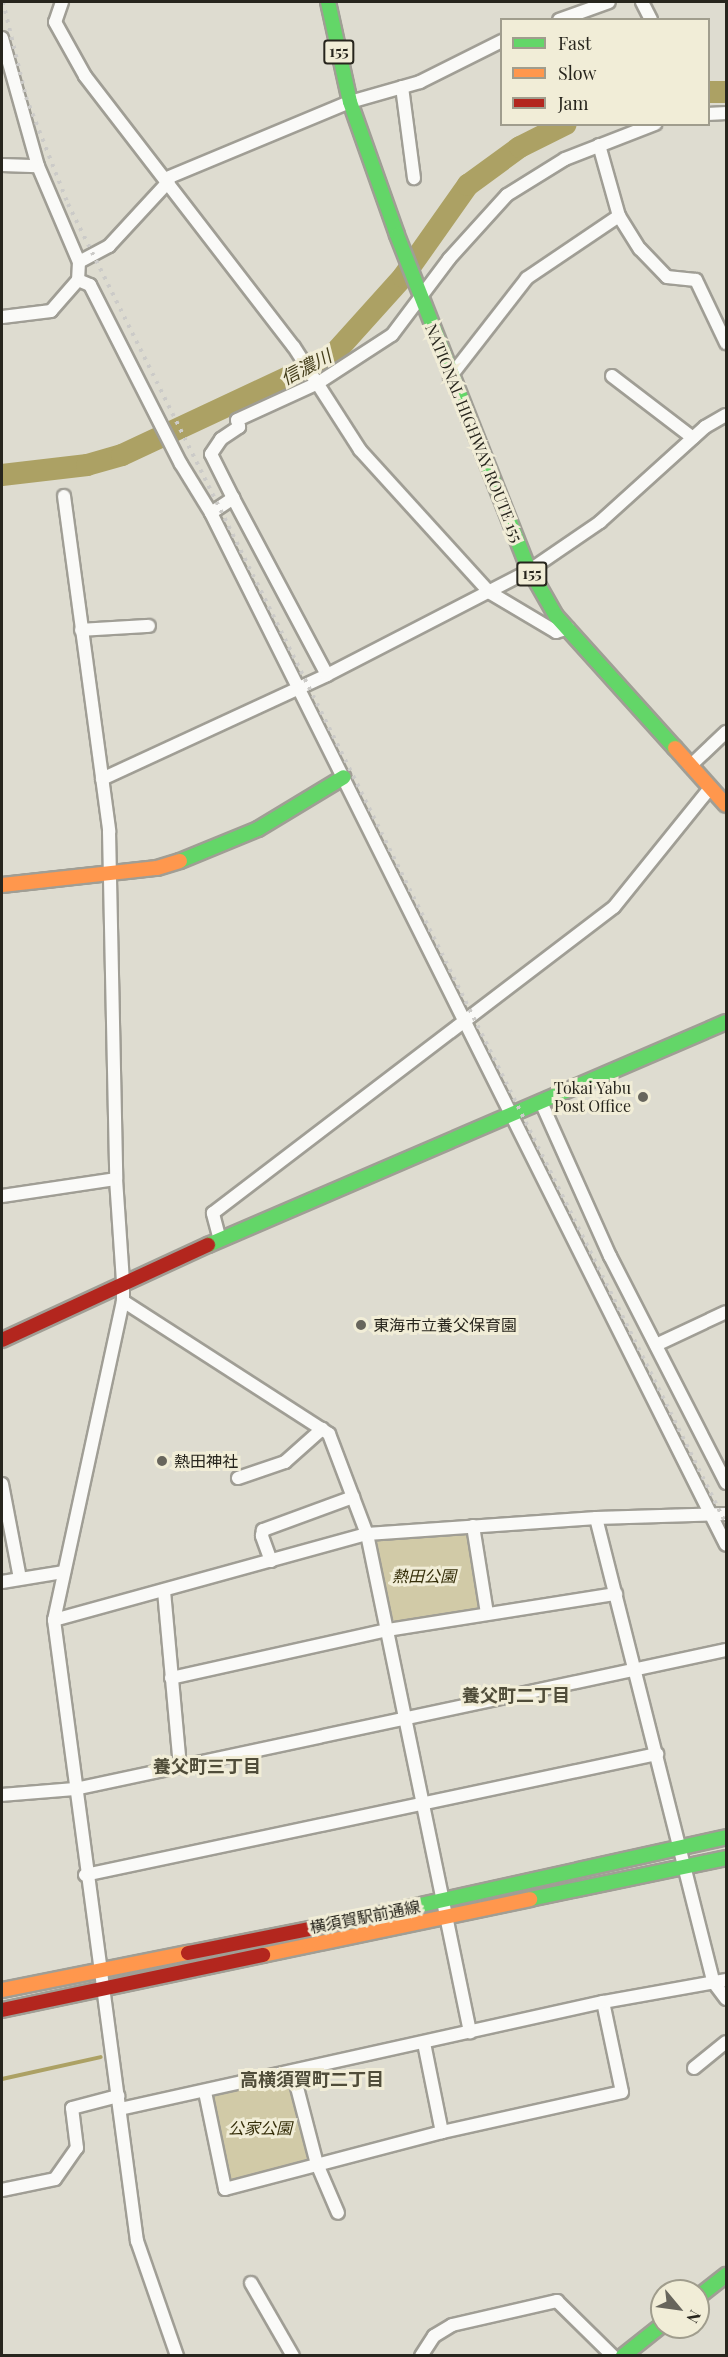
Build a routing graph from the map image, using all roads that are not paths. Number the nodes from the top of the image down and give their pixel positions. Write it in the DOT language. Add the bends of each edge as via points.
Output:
graph roads {
  1 [pos="62,2"];
  2 [pos="328,2"];
  3 [pos="609,2"];
  4 [pos="642,2"];
  5 [pos="565,18"];
  6 [pos="650,18"];
  7 [pos="2,38"];
  8 [pos="500,41"];
  9 [pos="402,87"];
  10 [pos="350,102"];
  11 [pos="710,114"];
  12 [pos="726,114"];
  13 [pos="650,126"];
  14 [pos="599,146"];
  15 [pos="2,165"];
  16 [pos="38,166"];
  17 [pos="414,178"];
  18 [pos="168,179"];
  19 [pos="619,216"];
  20 [pos="78,262"];
  21 [pos="78,280"];
  22 [pos="420,296"];
  23 [pos="2,317"];
  24 [pos="726,343"];
  25 [pos="612,376"];
  26 [pos="450,377"];
  27 [pos="316,381"];
  28 [pos="726,415"];
  29 [pos="693,438"];
  30 [pos="64,496"];
  31 [pos="233,498"];
  32 [pos="211,513"];
  33 [pos="530,570"];
  34 [pos="489,592"];
  35 [pos="149,626"];
  36 [pos="568,628"];
  37 [pos="81,630"];
  38 [pos="327,675"];
  39 [pos="299,687"];
  40 [pos="726,732"];
  41 [pos="690,766"];
  42 [pos="344,777"];
  43 [pos="102,779"];
  44 [pos="711,787"];
  45 [pos="726,805"];
  46 [pos="108,871"];
  47 [pos="2,885"];
  48 [pos="464,1021"];
  49 [pos="726,1022"];
  50 [pos="541,1102"];
  51 [pos="513,1115"];
  52 [pos="116,1179"];
  53 [pos="2,1196"];
  54 [pos="220,1240"];
  55 [pos="123,1282"];
  56 [pos="123,1301"];
  57 [pos="726,1312"];
  58 [pos="2,1340"];
  59 [pos="656,1345"];
  60 [pos="322,1430"];
  61 [pos="238,1478"];
  62 [pos="726,1483"];
  63 [pos="2,1484"];
  64 [pos="353,1497"];
  65 [pos="711,1514"];
  66 [pos="726,1514"];
  67 [pos="596,1518"];
  68 [pos="473,1526"];
  69 [pos="367,1534"];
  70 [pos="726,1545"];
  71 [pos="271,1561"];
  72 [pos="64,1572"];
  73 [pos="20,1578"];
  74 [pos="2,1582"];
  75 [pos="164,1591"];
  76 [pos="616,1594"];
  77 [pos="487,1613"];
  78 [pos="54,1620"];
  79 [pos="388,1630"];
  80 [pos="726,1650"];
  81 [pos="633,1668"];
  82 [pos="171,1678"];
  83 [pos="404,1717"];
  84 [pos="657,1754"];
  85 [pos="180,1766"];
  86 [pos="75,1789"];
  87 [pos="2,1795"];
  88 [pos="423,1804"];
  89 [pos="726,1837"];
  90 [pos="681,1848"];
  91 [pos="726,1858"];
  92 [pos="687,1866"];
  93 [pos="85,1875"];
  94 [pos="444,1902"];
  95 [pos="447,1917"];
  96 [pos="98,1969"];
  97 [pos="726,1980"];
  98 [pos="714,1983"];
  99 [pos="101,1989"];
  100 [pos="2,1990"];
  101 [pos="726,1999"];
  102 [pos="603,2002"];
  103 [pos="2,2010"];
  104 [pos="470,2032"];
  105 [pos="726,2042"];
  106 [pos="424,2043"];
  107 [pos="694,2068"];
  108 [pos="293,2072"];
  109 [pos="205,2092"];
  110 [pos="118,2096"];
  111 [pos="120,2109"];
  112 [pos="442,2132"];
  113 [pos="317,2164"];
  114 [pos="2,2190"];
  115 [pos="338,2212"];
  116 [pos="726,2275"];
  117 [pos="251,2283"];
  118 [pos="710,2288"];
  119 [pos="650,2334"];
  120 [pos="177,2355"];
  121 [pos="293,2355"];
  122 [pos="421,2355"];
  123 [pos="613,2355"];
  124 [pos="623,2355"];
  1 -- 18 [label="street" via="54,22 85,76"];
  2 -- 10 [label="main road, NATIONAL HIGHWAY ROUTE 155 / 155"];
  3 -- 5 [label="street"];
  4 -- 6 [label="street"];
  7 -- 16 [label="street"];
  8 -- 9 [label="street"];
  9 -- 10 [label="street"];
  9 -- 17 [label="street"];
  10 -- 18 [label="street"];
  10 -- 22 [label="main road, NATIONAL HIGHWAY ROUTE 155 / 155"];
  11 -- 12 [label="street"];
  13 -- 14 [label="street"];
  14 -- 19 [label="street"];
  14 -- 22 [label="street" via="556,164 507,195"];
  15 -- 16 [label="street"];
  16 -- 20 [label="street"];
  18 -- 20 [label="street" via="109,246"];
  18 -- 27 [label="street"];
  19 -- 24 [label="street" via="640,249 667,277 696,280"];
  19 -- 26 [label="street" via="527,278"];
  20 -- 21 [label="street"];
  21 -- 23 [label="street" via="51,311"];
  21 -- 32 [label="street" via="90,285 181,464"];
  22 -- 26 [label="main road, NATIONAL HIGHWAY ROUTE 155 / 155"];
  22 -- 27 [label="street" via="392,335"];
  25 -- 29 [label="street"];
  26 -- 33 [label="main road, NATIONAL HIGHWAY ROUTE 155 / 155"];
  27 -- 31 [label="street" via="237,420 239,427 221,439 211,454"];
  27 -- 34 [label="street" via="360,450"];
  28 -- 29 [label="street"];
  29 -- 33 [label="street" via="600,522"];
  30 -- 37 [label="street"];
  31 -- 32 [label="street"];
  31 -- 38 [label="street"];
  32 -- 39 [label="street"];
  33 -- 34 [label="street"];
  33 -- 36 [label="main road, NATIONAL HIGHWAY ROUTE 155 / 155"];
  34 -- 36 [label="street" via="556,632"];
  34 -- 38 [label="street"];
  35 -- 37 [label="street"];
  36 -- 41 [label="main road, NATIONAL HIGHWAY ROUTE 155 / 155"];
  37 -- 43 [label="street"];
  38 -- 39 [label="street"];
  39 -- 42 [label="street"];
  39 -- 43 [label="street"];
  40 -- 41 [label="street"];
  41 -- 44 [label="main road, NATIONAL HIGHWAY ROUTE 155 / 155"];
  42 -- 46 [label="main road" via="258,829 207,852 156,868"];
  42 -- 48 [label="street"];
  43 -- 46 [label="street" via="109,831"];
  44 -- 45 [label="main road, NATIONAL HIGHWAY ROUTE 155 / 155"];
  44 -- 48 [label="street" via="614,907"];
  46 -- 47 [label="main road"];
  46 -- 52 [label="street"];
  48 -- 51 [label="street"];
  48 -- 54 [label="street" via="213,1213"];
  49 -- 50 [label="main road"];
  50 -- 51 [label="main road"];
  50 -- 59 [label="street"];
  51 -- 54 [label="main road"];
  51 -- 65 [label="street"];
  52 -- 53 [label="street"];
  52 -- 55 [label="street"];
  54 -- 55 [label="main road"];
  55 -- 56 [label="street"];
  55 -- 58 [label="main road"];
  56 -- 60 [label="street"];
  56 -- 72 [label="street"];
  57 -- 59 [label="street"];
  59 -- 62 [label="street"];
  60 -- 61 [label="street" via="285,1462"];
  60 -- 64 [label="street" via="329,1434"];
  63 -- 73 [label="street"];
  64 -- 69 [label="street"];
  64 -- 71 [label="street" via="263,1530"];
  65 -- 66 [label="street"];
  65 -- 67 [label="street"];
  65 -- 70 [label="street"];
  67 -- 68 [label="street"];
  67 -- 76 [label="street"];
  68 -- 69 [label="street"];
  68 -- 77 [label="street"];
  69 -- 71 [label="street"];
  69 -- 79 [label="street"];
  71 -- 75 [label="street"];
  72 -- 73 [label="street"];
  72 -- 78 [label="street"];
  73 -- 74 [label="street"];
  75 -- 78 [label="street"];
  75 -- 82 [label="street"];
  76 -- 77 [label="street"];
  76 -- 81 [label="street"];
  77 -- 79 [label="street"];
  78 -- 86 [label="street"];
  79 -- 82 [label="street"];
  79 -- 83 [label="street"];
  80 -- 81 [label="street"];
  81 -- 83 [label="street"];
  81 -- 84 [label="street"];
  82 -- 85 [label="street"];
  83 -- 85 [label="street"];
  83 -- 88 [label="street"];
  84 -- 88 [label="street"];
  84 -- 90 [label="street"];
  85 -- 86 [label="street"];
  86 -- 87 [label="street"];
  86 -- 93 [label="street"];
  88 -- 93 [label="street"];
  88 -- 94 [label="street"];
  89 -- 90 [label="main road, 横須賀駅前通線"];
  90 -- 92 [label="street"];
  90 -- 94 [label="main road, 横須賀駅前通線"];
  91 -- 92 [label="main road, 横須賀駅前通線"];
  92 -- 95 [label="main road, 横須賀駅前通線"];
  92 -- 98 [label="street"];
  93 -- 96 [label="street"];
  94 -- 95 [label="street"];
  94 -- 96 [label="main road, 横須賀駅前通線"];
  95 -- 99 [label="main road, 横須賀駅前通線"];
  95 -- 104 [label="street"];
  96 -- 99 [label="street"];
  96 -- 100 [label="main road, 横須賀駅前通線"];
  97 -- 98 [label="street"];
  98 -- 101 [label="street"];
  98 -- 102 [label="street"];
  99 -- 103 [label="main road, 横須賀駅前通線"];
  99 -- 110 [label="street"];
  102 -- 104 [label="street"];
  102 -- 112 [label="street" via="622,2092"];
  104 -- 106 [label="street"];
  105 -- 107 [label="street"];
  106 -- 108 [label="street"];
  106 -- 112 [label="street"];
  108 -- 109 [label="street"];
  108 -- 113 [label="street"];
  109 -- 111 [label="street"];
  109 -- 113 [label="street" via="225,2189"];
  110 -- 111 [label="street"];
  110 -- 114 [label="street" via="72,2108 77,2148 55,2179"];
  111 -- 120 [label="street" via="137,2241"];
  112 -- 113 [label="street"];
  113 -- 115 [label="street"];
  116 -- 118 [label="main road"];
  117 -- 121 [label="street"];
  119 -- 124 [label="main road"];
  122 -- 123 [label="street" via="434,2336 452,2325 557,2301"];
}
